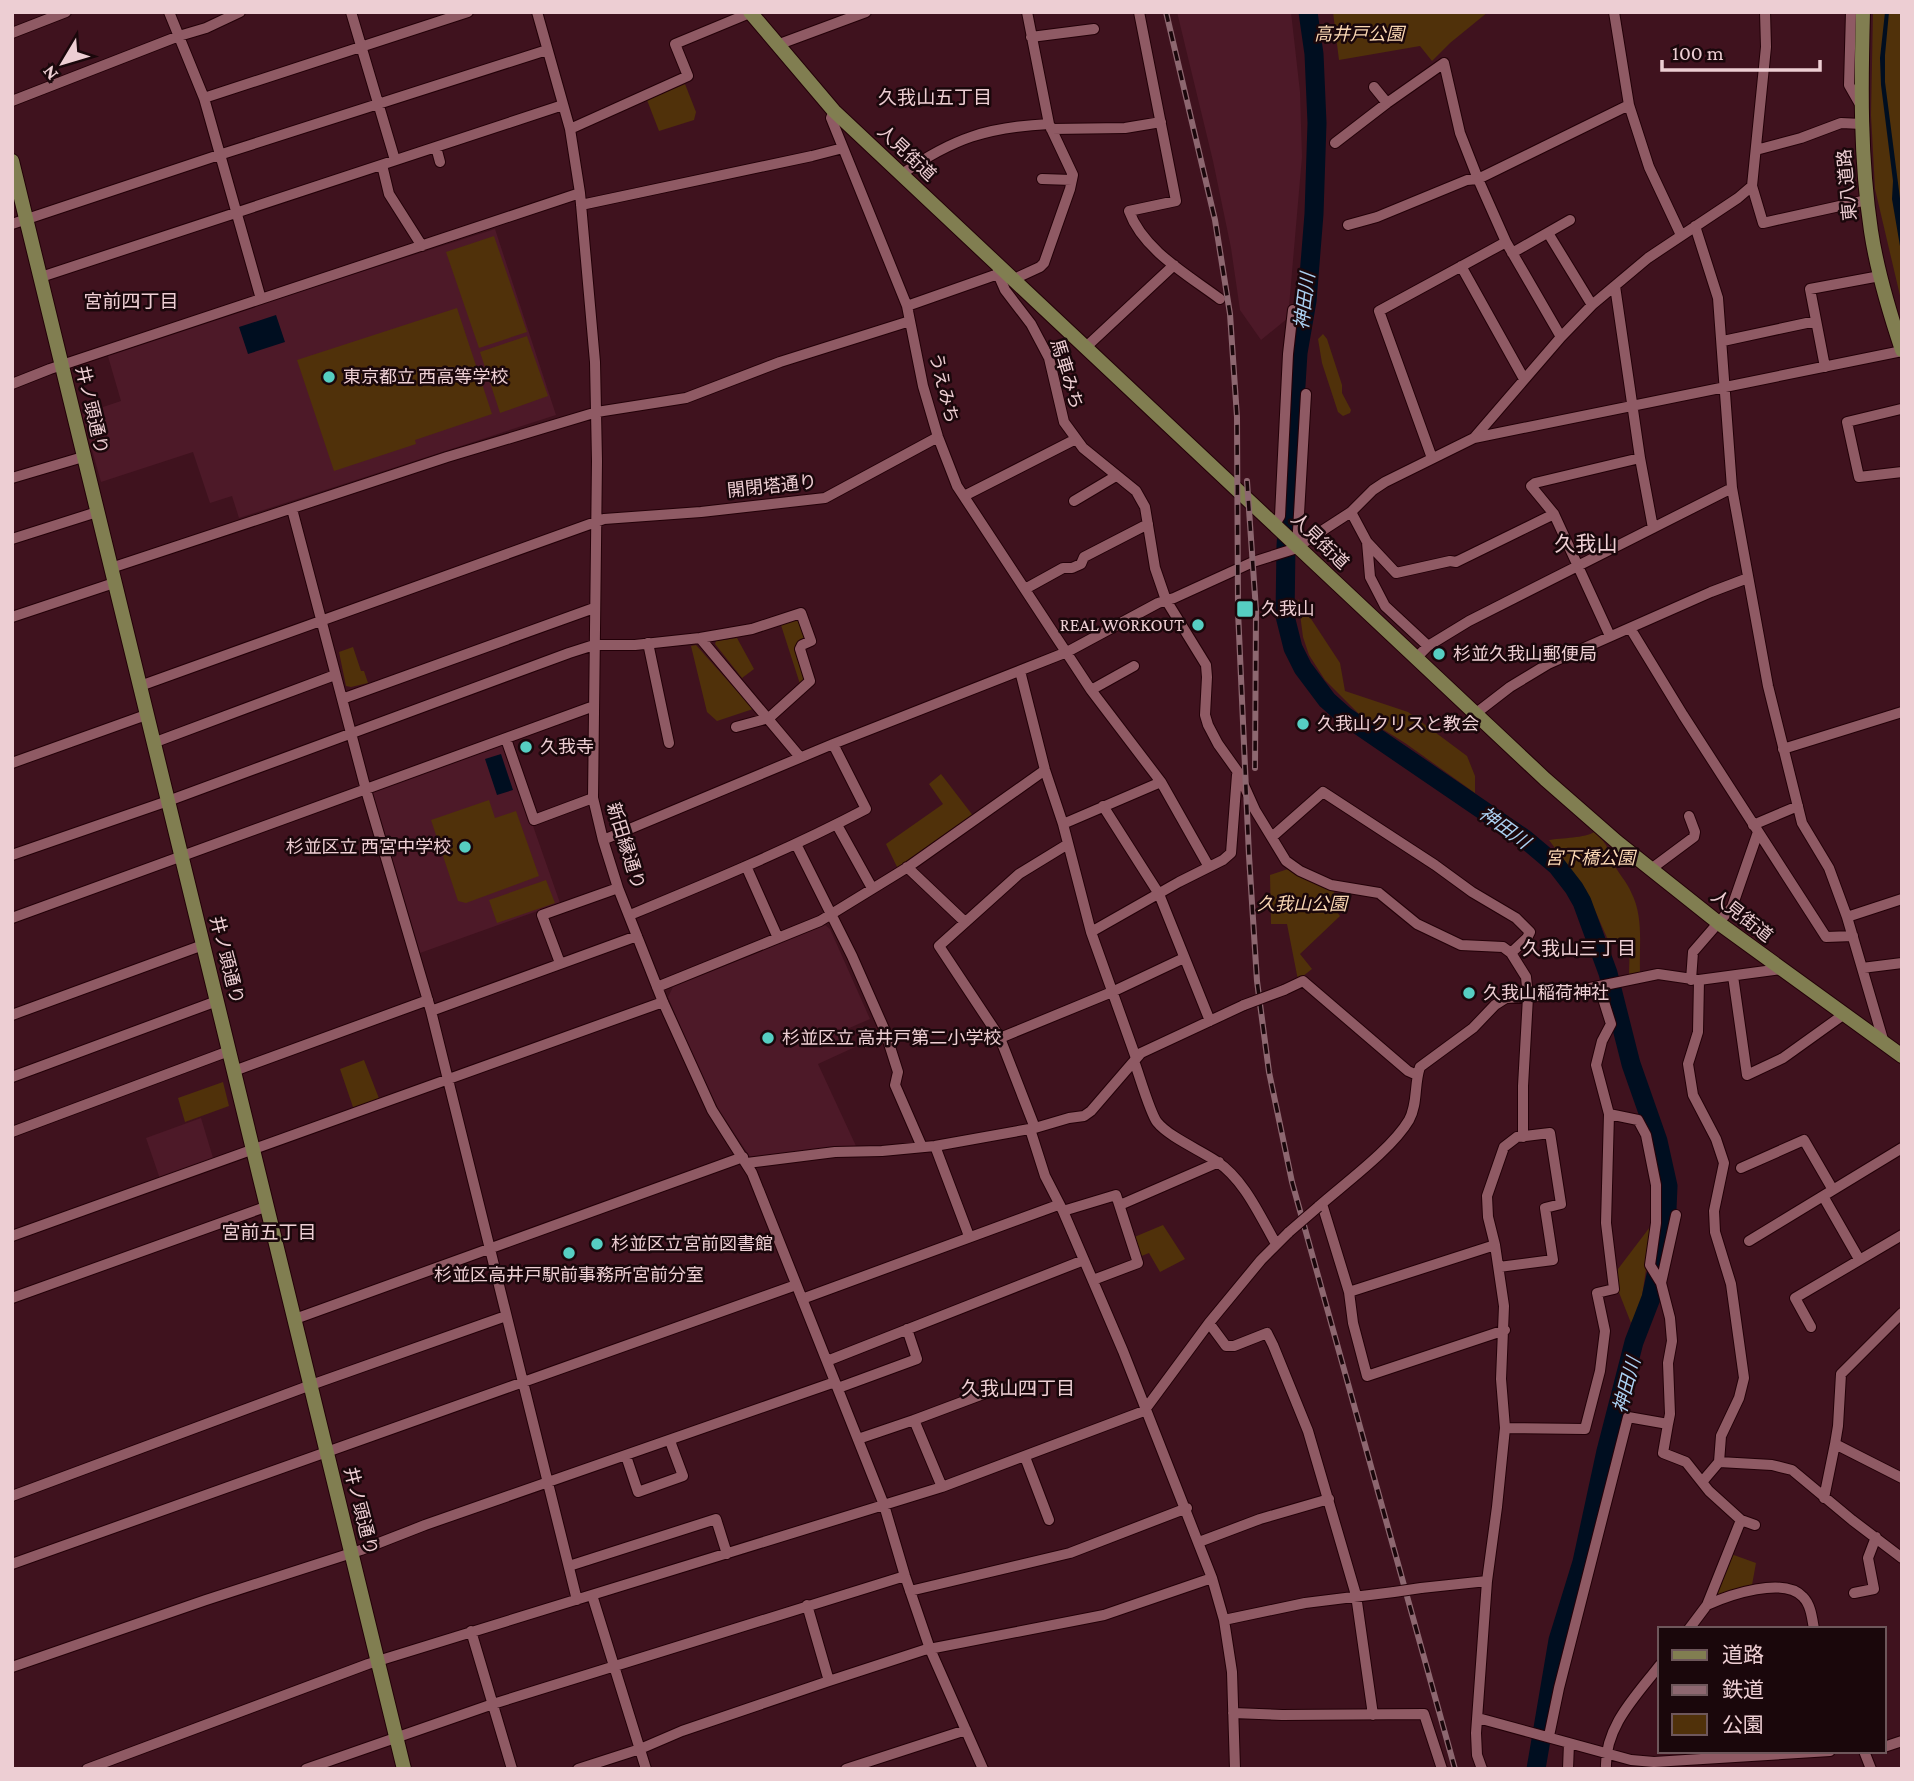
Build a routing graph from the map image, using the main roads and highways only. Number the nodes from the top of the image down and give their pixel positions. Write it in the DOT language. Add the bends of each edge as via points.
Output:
graph roads {
  1 [pos="1863,12"];
  2 [pos="750,13"];
  3 [pos="12,161"];
  4 [pos="19,222"];
  5 [pos="1902,350"];
  6 [pos="1896,1050"];
  7 [pos="404,1769"];
  1 -- 5 [label="main road, 東八道路" via="1861,106 1867,201 1880,276"];
  2 -- 6 [label="main road, 人見街道" via="834,111 1545,779 1720,924"];
  3 -- 4 [label="main road, 井ノ頭通り"];
  4 -- 7 [label="main road, 井ノ頭通り" via="41,277"];
}
